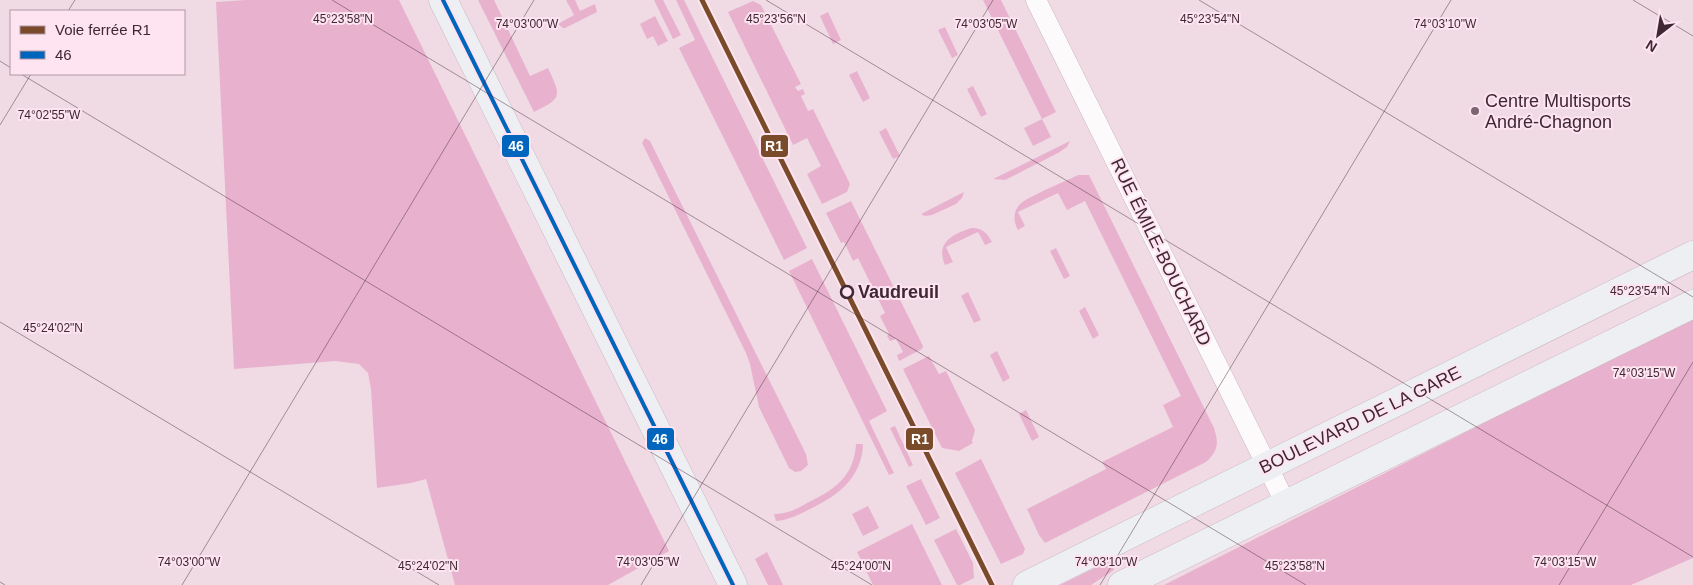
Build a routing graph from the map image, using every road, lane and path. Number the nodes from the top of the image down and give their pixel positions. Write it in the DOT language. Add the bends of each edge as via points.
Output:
graph roads {
  1 [pos="443,0"];
  2 [pos="1036,0"];
  3 [pos="1693,255"];
  4 [pos="1693,304"];
  5 [pos="1268,466"];
  6 [pos="1286,504"];
  7 [pos="733,585"];
  8 [pos="1027,585"];
  9 [pos="1122,585"];
  1 -- 7 [label="main road"];
  2 -- 5 [label="street, RUE ÉMILE-BOUCHARD"];
  3 -- 5 [label="main road, BOULEVARD DE LA GARE"];
  4 -- 6 [label="main road"];
  5 -- 6 [label="street, RUE ÉMILE-BOUCHARD"];
  5 -- 8 [label="main road, BOULEVARD DE LA GARE"];
  6 -- 9 [label="main road"];
}
